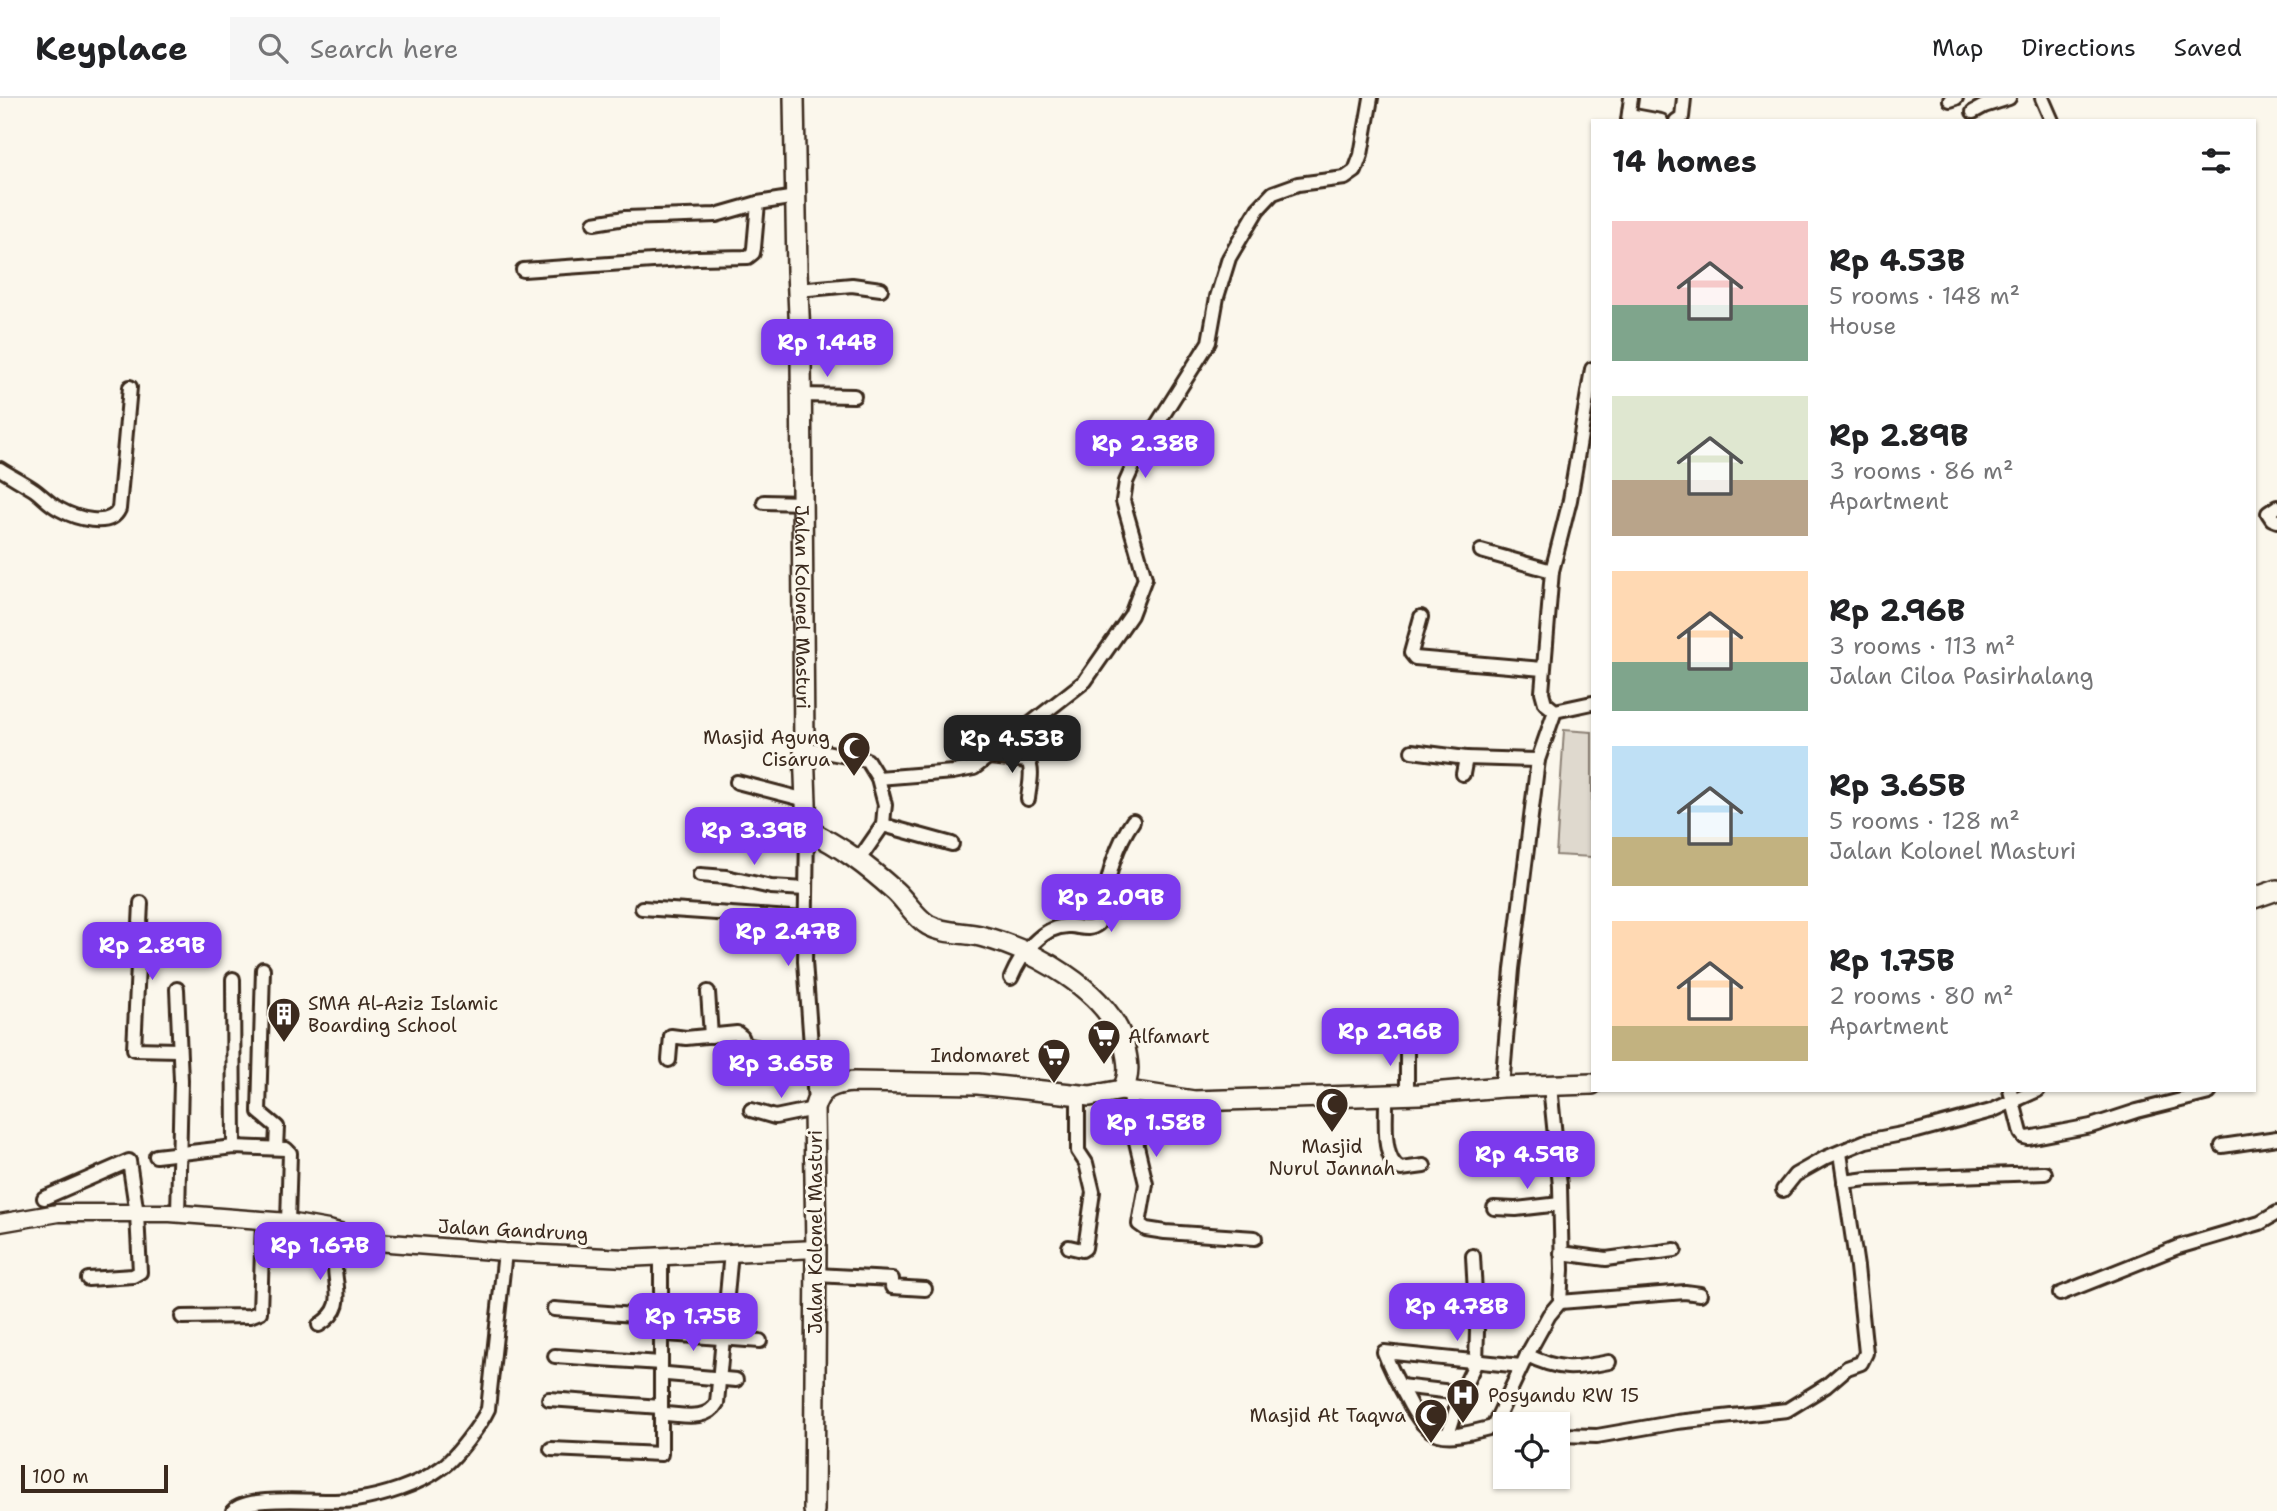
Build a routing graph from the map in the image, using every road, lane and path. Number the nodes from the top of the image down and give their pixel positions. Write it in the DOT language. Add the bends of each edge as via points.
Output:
graph roads {
  1 [pos="794,98"];
  2 [pos="1371,98"];
  3 [pos="1631,98"];
  4 [pos="1685,98"];
  5 [pos="2010,98"];
  6 [pos="2042,98"];
  7 [pos="1973,112"];
  8 [pos="1628,118"];
  9 [pos="1679,119"];
  10 [pos="2051,119"];
  11 [pos="796,197"];
  12 [pos="758,203"];
  13 [pos="594,223"];
  14 [pos="523,270"];
  15 [pos="881,289"];
  16 [pos="798,290"];
  17 [pos="1591,375"];
  18 [pos="130,387"];
  19 [pos="800,395"];
  20 [pos="854,396"];
  21 [pos="0,469"];
  22 [pos="764,502"];
  23 [pos="804,503"];
  24 [pos="2277,507"];
  25 [pos="2277,521"];
  26 [pos="1481,551"];
  27 [pos="1552,571"];
  28 [pos="1421,617"];
  29 [pos="1543,669"];
  30 [pos="1591,703"];
  31 [pos="1555,711"];
  32 [pos="804,748"];
  33 [pos="1412,751"];
  34 [pos="989,757"];
  35 [pos="1466,758"];
  36 [pos="1538,760"];
  37 [pos="1463,774"];
  38 [pos="878,778"];
  39 [pos="737,782"];
  40 [pos="1028,799"];
  41 [pos="806,800"];
  42 [pos="1133,821"];
  43 [pos="883,825"];
  44 [pos="807,830"];
  45 [pos="952,844"];
  46 [pos="858,861"];
  47 [pos="700,875"];
  48 [pos="806,888"];
  49 [pos="2277,890"];
  50 [pos="2256,897"];
  51 [pos="141,903"];
  52 [pos="642,908"];
  53 [pos="806,919"];
  54 [pos="1029,960"];
  55 [pos="263,969"];
  56 [pos="1011,978"];
  57 [pos="233,979"];
  58 [pos="177,989"];
  59 [pos="708,992"];
  60 [pos="711,1035"];
  61 [pos="1407,1042"];
  62 [pos="178,1050"];
  63 [pos="811,1056"];
  64 [pos="668,1060"];
  65 [pos="1591,1084"];
  66 [pos="1550,1086"];
  67 [pos="1502,1087"];
  68 [pos="1126,1091"];
  69 [pos="2029,1092"];
  70 [pos="2209,1093"];
  71 [pos="1078,1094"];
  72 [pos="1386,1094"];
  73 [pos="1407,1094"];
  74 [pos="2011,1096"];
  75 [pos="814,1107"];
  76 [pos="751,1110"];
  77 [pos="2277,1138"];
  78 [pos="2222,1146"];
  79 [pos="234,1147"];
  80 [pos="276,1148"];
  81 [pos="179,1153"];
  82 [pos="1840,1153"];
  83 [pos="156,1156"];
  84 [pos="1424,1166"];
  85 [pos="2045,1173"];
  86 [pos="1844,1182"];
  87 [pos="1783,1190"];
  88 [pos="44,1198"];
  89 [pos="1560,1204"];
  90 [pos="1494,1208"];
  91 [pos="2277,1213"];
  92 [pos="138,1214"];
  93 [pos="178,1214"];
  94 [pos="263,1221"];
  95 [pos="288,1222"];
  96 [pos="0,1223"];
  97 [pos="352,1234"];
  98 [pos="1255,1238"];
  99 [pos="1069,1247"];
  100 [pos="816,1249"];
  101 [pos="1675,1250"];
  102 [pos="505,1251"];
  103 [pos="731,1252"];
  104 [pos="1561,1253"];
  105 [pos="661,1255"];
  106 [pos="1473,1256"];
  107 [pos="816,1275"];
  108 [pos="88,1279"];
  109 [pos="925,1289"];
  110 [pos="1700,1294"];
  111 [pos="2060,1294"];
  112 [pos="1560,1302"];
  113 [pos="554,1309"];
  114 [pos="182,1317"];
  115 [pos="661,1317"];
  116 [pos="319,1325"];
  117 [pos="667,1334"];
  118 [pos="723,1339"];
  119 [pos="760,1341"];
  120 [pos="555,1356"];
  121 [pos="1524,1360"];
  122 [pos="1476,1362"];
  123 [pos="1609,1362"];
  124 [pos="664,1368"];
  125 [pos="720,1379"];
  126 [pos="736,1380"];
  127 [pos="1400,1386"];
  128 [pos="1461,1393"];
  129 [pos="549,1399"];
  130 [pos="663,1410"];
  131 [pos="1505,1412"];
  132 [pos="1493,1429"];
  133 [pos="1448,1435"];
  134 [pos="1570,1435"];
  135 [pos="551,1449"];
  136 [pos="233,1511"];
  137 [pos="814,1511"];
  1 -- 11 [label="main road, Jalan Kolonel Masturi"];
  2 -- 34 [label="street" via="1355,171 1345,178 1297,184 1273,193 1229,258 1209,342 1139,453 1126,482 1123,501 1145,578 1131,615 1085,681"];
  3 -- 8 [label="street"];
  4 -- 9 [label="street"];
  5 -- 7 [label="street"];
  6 -- 10 [label="street"];
  11 -- 12 [label="street"];
  11 -- 16 [label="main road, Jalan Kolonel Masturi"];
  12 -- 13 [label="street" via="716,215"];
  12 -- 14 [label="street" via="754,248 748,257"];
  15 -- 16 [label="street" via="852,285"];
  16 -- 19 [label="main road, Jalan Kolonel Masturi"];
  17 -- 27 [label="street" via="1570,500"];
  18 -- 21 [label="street" via="119,509 112,518 104,521 60,510"];
  19 -- 20 [label="street"];
  19 -- 23 [label="main road, Jalan Kolonel Masturi"];
  22 -- 23 [label="street"];
  23 -- 32 [label="main road, Jalan Kolonel Masturi"];
  24 -- 25 [label="street" via="2268,513"];
  26 -- 27 [label="street"];
  27 -- 29 [label="street"];
  28 -- 29 [label="street" via="1411,653 1415,658"];
  29 -- 31 [label="street" via="1545,702"];
  30 -- 31 [label="street"];
  31 -- 36 [label="street"];
  32 -- 38 [label="street" via="867,760"];
  32 -- 41 [label="main road, Jalan Kolonel Masturi"];
  33 -- 35 [label="street"];
  34 -- 38 [label="street" via="968,770"];
  34 -- 40 [label="street" via="1028,761"];
  35 -- 36 [label="street"];
  35 -- 37 [label="street"];
  36 -- 67 [label="street"];
  38 -- 43 [label="street" via="885,805"];
  39 -- 41 [label="street"];
  41 -- 44 [label="main road, Jalan Kolonel Masturi"];
  42 -- 54 [label="street" via="1111,867 1098,924 1090,929 1065,926 1047,931"];
  43 -- 45 [label="street"];
  43 -- 46 [label="street"];
  44 -- 46 [label="main road" via="838,844"];
  44 -- 48 [label="street"];
  46 -- 54 [label="main road" via="931,927 985,937"];
  47 -- 48 [label="street"];
  48 -- 53 [label="street"];
  49 -- 50 [label="main road"];
  51 -- 62 [label="street" via="134,1049"];
  52 -- 53 [label="street"];
  53 -- 63 [label="street"];
  54 -- 56 [label="street"];
  54 -- 68 [label="main road" via="1080,984 1111,1016 1127,1063"];
  55 -- 80 [label="street" via="259,1112 277,1127"];
  57 -- 79 [label="street"];
  58 -- 62 [label="street"];
  59 -- 60 [label="street"];
  60 -- 63 [label="street" via="740,1034 745,1045 756,1047 766,1059"];
  60 -- 64 [label="street" via="671,1037"];
  61 -- 73 [label="street"];
  62 -- 81 [label="street"];
  63 -- 75 [label="street"];
  65 -- 66 [label="main road, Jalan Kolonel Masturi"];
  66 -- 67 [label="main road, Jalan Kolonel Masturi"];
  66 -- 89 [label="street"];
  67 -- 73 [label="main road, Jalan Kolonel Masturi"];
  68 -- 71 [label="main road, Jalan Kolonel Masturi"];
  68 -- 72 [label="main road, Jalan Kolonel Masturi" via="1194,1101"];
  68 -- 98 [label="street" via="1146,1184 1139,1224 1165,1232"];
  69 -- 74 [label="street"];
  70 -- 74 [label="street" via="2091,1126 2028,1138 2021,1133"];
  71 -- 75 [label="main road, Jalan Kolonel Masturi" via="978,1084 845,1083 824,1089"];
  71 -- 99 [label="street" via="1078,1151 1088,1170 1093,1202 1086,1248"];
  72 -- 73 [label="main road, Jalan Kolonel Masturi"];
  72 -- 84 [label="street" via="1391,1162 1401,1169"];
  74 -- 82 [label="street" via="1991,1111 1866,1141"];
  75 -- 76 [label="street" via="775,1117"];
  75 -- 100 [label="main road, Jalan Kolonel Masturi"];
  77 -- 78 [label="street"];
  79 -- 80 [label="street"];
  79 -- 81 [label="street"];
  80 -- 95 [label="street" via="290,1153"];
  81 -- 83 [label="street"];
  81 -- 93 [label="street"];
  82 -- 86 [label="street"];
  82 -- 87 [label="street" via="1795,1175"];
  85 -- 86 [label="street"];
  86 -- 134 [label="street" via="1866,1353 1861,1363 1787,1410 1597,1436"];
  88 -- 92 [label="street" via="129,1161"];
  89 -- 90 [label="street"];
  89 -- 104 [label="street"];
  91 -- 111 [label="street"];
  92 -- 93 [label="street, Jalan Gandrung"];
  92 -- 96 [label="street, Jalan Gandrung" via="58,1213"];
  92 -- 108 [label="street" via="140,1272"];
  93 -- 94 [label="street, Jalan Gandrung"];
  94 -- 95 [label="street, Jalan Gandrung"];
  94 -- 114 [label="street" via="260,1312"];
  95 -- 97 [label="street, Jalan Gandrung"];
  97 -- 102 [label="street, Jalan Gandrung" via="377,1242"];
  97 -- 116 [label="street" via="338,1252 335,1312"];
  100 -- 103 [label="street, Jalan Gandrung"];
  100 -- 107 [label="main road, Jalan Kolonel Masturi"];
  101 -- 104 [label="street" via="1606,1259"];
  102 -- 105 [label="street, Jalan Gandrung" via="626,1258"];
  102 -- 136 [label="street" via="488,1409 443,1467 386,1493 354,1500 255,1502"];
  103 -- 105 [label="street, Jalan Gandrung"];
  103 -- 118 [label="street"];
  104 -- 112 [label="street"];
  105 -- 115 [label="street"];
  106 -- 122 [label="street"];
  107 -- 109 [label="street" via="892,1279 892,1287"];
  107 -- 137 [label="main road, Jalan Kolonel Masturi"];
  110 -- 112 [label="street"];
  112 -- 121 [label="street"];
  113 -- 115 [label="street"];
  115 -- 124 [label="street"];
  117 -- 118 [label="street"];
  118 -- 119 [label="street"];
  118 -- 125 [label="street"];
  120 -- 124 [label="street"];
  121 -- 122 [label="street"];
  121 -- 123 [label="street" via="1579,1369"];
  121 -- 131 [label="street"];
  122 -- 127 [label="street" via="1385,1352"];
  122 -- 128 [label="street"];
  124 -- 125 [label="street"];
  124 -- 130 [label="street"];
  125 -- 126 [label="street"];
  125 -- 130 [label="street" via="718,1403 709,1413 695,1416"];
  127 -- 128 [label="street"];
  127 -- 133 [label="street" via="1421,1425"];
  128 -- 133 [label="street"];
  129 -- 130 [label="street"];
  130 -- 135 [label="street" via="661,1454"];
  132 -- 133 [label="street"];
}
